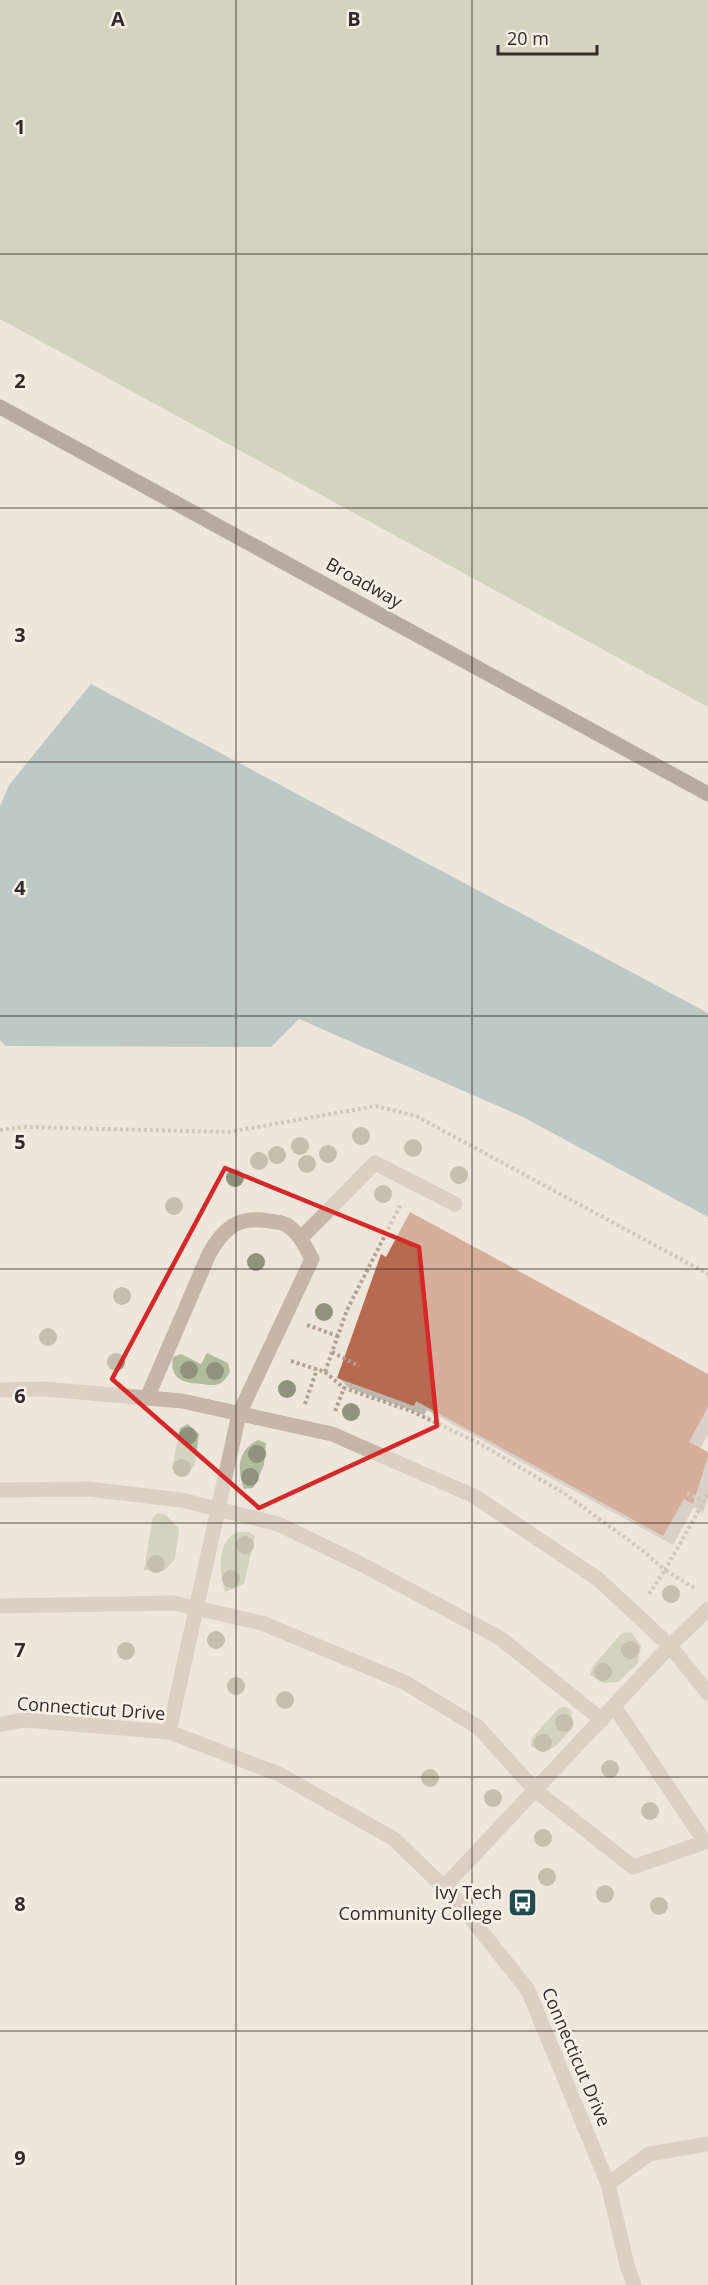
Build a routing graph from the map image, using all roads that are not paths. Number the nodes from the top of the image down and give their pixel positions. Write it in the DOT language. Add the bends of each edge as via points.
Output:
graph roads {
  1 [pos="0,407"];
  2 [pos="708,794"];
  3 [pos="455,1204"];
  4 [pos="301,1238"];
  5 [pos="0,1390"];
  6 [pos="147,1398"];
  7 [pos="239,1413"];
  8 [pos="0,1490"];
  9 [pos="219,1509"];
  10 [pos="0,1606"];
  11 [pos="195,1608"];
  12 [pos="708,1609"];
  13 [pos="670,1646"];
  14 [pos="708,1693"];
  15 [pos="614,1706"];
  16 [pos="602,1720"];
  17 [pos="0,1724"];
  18 [pos="169,1732"];
  19 [pos="535,1790"];
  20 [pos="706,1841"];
  21 [pos="444,1887"];
  22 [pos="708,2144"];
  23 [pos="608,2184"];
  24 [pos="634,2285"];
  1 -- 2 [label="main road, Broadway"];
  3 -- 4 [label="street" via="375,1163"];
  4 -- 6 [label="street" via="286,1224 261,1219 234,1223 218,1238"];
  4 -- 7 [label="street" via="312,1259"];
  5 -- 6 [label="street" via="44,1389"];
  6 -- 7 [label="street"];
  7 -- 9 [label="street"];
  7 -- 13 [label="street" via="332,1434 474,1496 598,1579"];
  8 -- 9 [label="street" via="88,1489 181,1500"];
  9 -- 11 [label="street"];
  9 -- 16 [label="street" via="278,1524 500,1638"];
  10 -- 11 [label="street" via="173,1603"];
  11 -- 18 [label="street"];
  11 -- 19 [label="street" via="262,1623 404,1682 478,1727"];
  12 -- 13 [label="street"];
  13 -- 14 [label="street"];
  13 -- 15 [label="street"];
  15 -- 16 [label="street"];
  15 -- 20 [label="street"];
  16 -- 19 [label="street"];
  17 -- 18 [label="street, Connecticut Drive" via="25,1720"];
  18 -- 21 [label="street, Connecticut Drive" via="279,1774 394,1839"];
  19 -- 20 [label="street" via="633,1867"];
  19 -- 21 [label="street"];
  21 -- 23 [label="street, Connecticut Drive" via="528,1990"];
  22 -- 23 [label="street" via="649,2154"];
  23 -- 24 [label="street, Connecticut Drive"];
}
